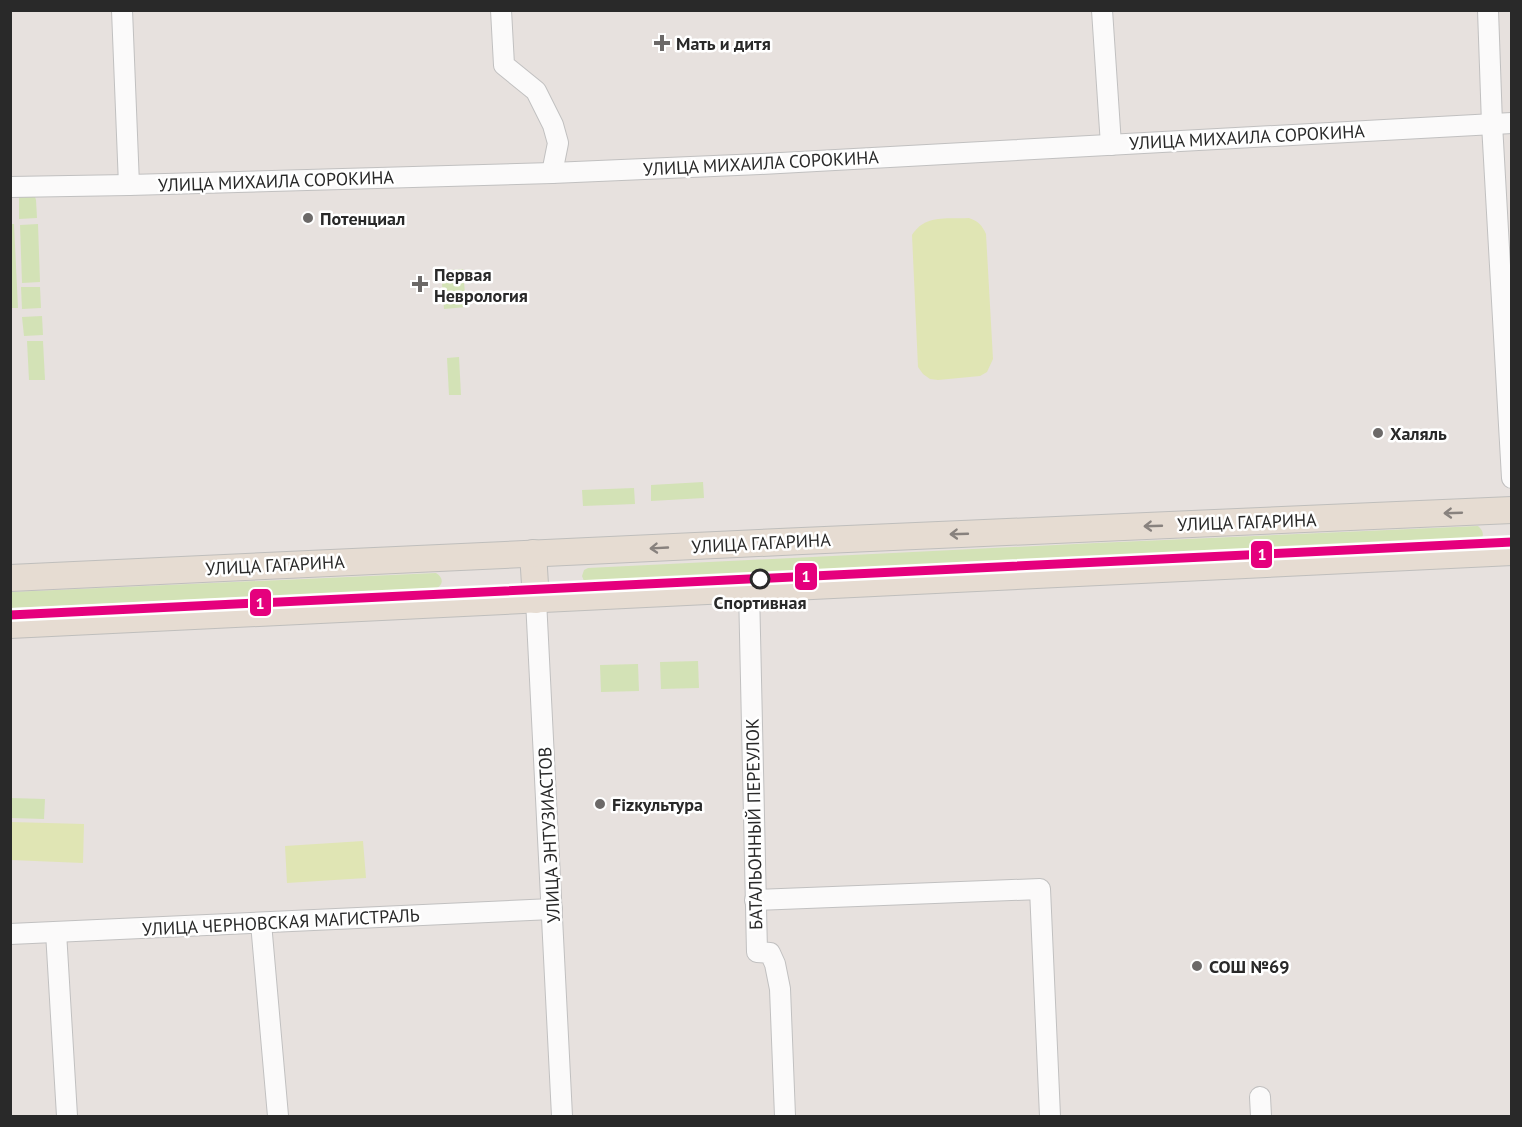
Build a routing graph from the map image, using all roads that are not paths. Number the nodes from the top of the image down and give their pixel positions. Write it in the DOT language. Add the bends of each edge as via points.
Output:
graph roads {
  1 [pos="122,10"];
  2 [pos="501,10"];
  3 [pos="1102,10"];
  4 [pos="1488,10"];
  5 [pos="1502,123"];
  6 [pos="1111,145"];
  7 [pos="552,173"];
  8 [pos="129,185"];
  9 [pos="10,187"];
  10 [pos="1512,478"];
  11 [pos="1512,510"];
  12 [pos="1512,552"];
  13 [pos="533,553"];
  14 [pos="10,578"];
  15 [pos="749,590"];
  16 [pos="536,600"];
  17 [pos="10,625"];
  18 [pos="755,900"];
  19 [pos="552,909"];
  20 [pos="261,922"];
  21 [pos="56,932"];
  22 [pos="10,934"];
  23 [pos="67,1116"];
  24 [pos="278,1116"];
  25 [pos="562,1116"];
  26 [pos="785,1116"];
  27 [pos="1050,1116"];
  1 -- 8 [label="street"];
  2 -- 7 [label="street" via="504,64 536,91 553,125 558,142"];
  3 -- 6 [label="street"];
  4 -- 5 [label="street"];
  5 -- 6 [label="street, УЛИЦА МИХАИЛА СОРОКИНА"];
  5 -- 10 [label="street"];
  6 -- 7 [label="street, УЛИЦА МИХАИЛА СОРОКИНА"];
  7 -- 8 [label="street, УЛИЦА МИХАИЛА СОРОКИНА"];
  8 -- 9 [label="street, УЛИЦА МИХАИЛА СОРОКИНА"];
  11 -- 13 [label="main road, УЛИЦА ГАГАРИНА, one-way"];
  12 -- 15 [label="main road"];
  13 -- 14 [label="main road, УЛИЦА ГАГАРИНА"];
  13 -- 16 [label="main road, УЛИЦА ЭНТУЗИАСТОВ"];
  15 -- 16 [label="main road"];
  15 -- 18 [label="street, БАТАЛЬОННЫЙ ПЕРЕУЛОК"];
  16 -- 17 [label="main road"];
  16 -- 19 [label="street, УЛИЦА ЭНТУЗИАСТОВ"];
  18 -- 26 [label="street, БАТАЛЬОННЫЙ ПЕРЕУЛОК" via="757,952 770,953 780,989"];
  18 -- 27 [label="street" via="1040,889"];
  19 -- 20 [label="street, УЛИЦА ЧЕРНОВСКАЯ МАГИСТРАЛЬ"];
  19 -- 25 [label="street, УЛИЦА ЭНТУЗИАСТОВ"];
  20 -- 21 [label="street, УЛИЦА ЧЕРНОВСКАЯ МАГИСТРАЛЬ"];
  20 -- 24 [label="street"];
  21 -- 22 [label="street, УЛИЦА ЧЕРНОВСКАЯ МАГИСТРАЛЬ"];
  21 -- 23 [label="street"];
}
